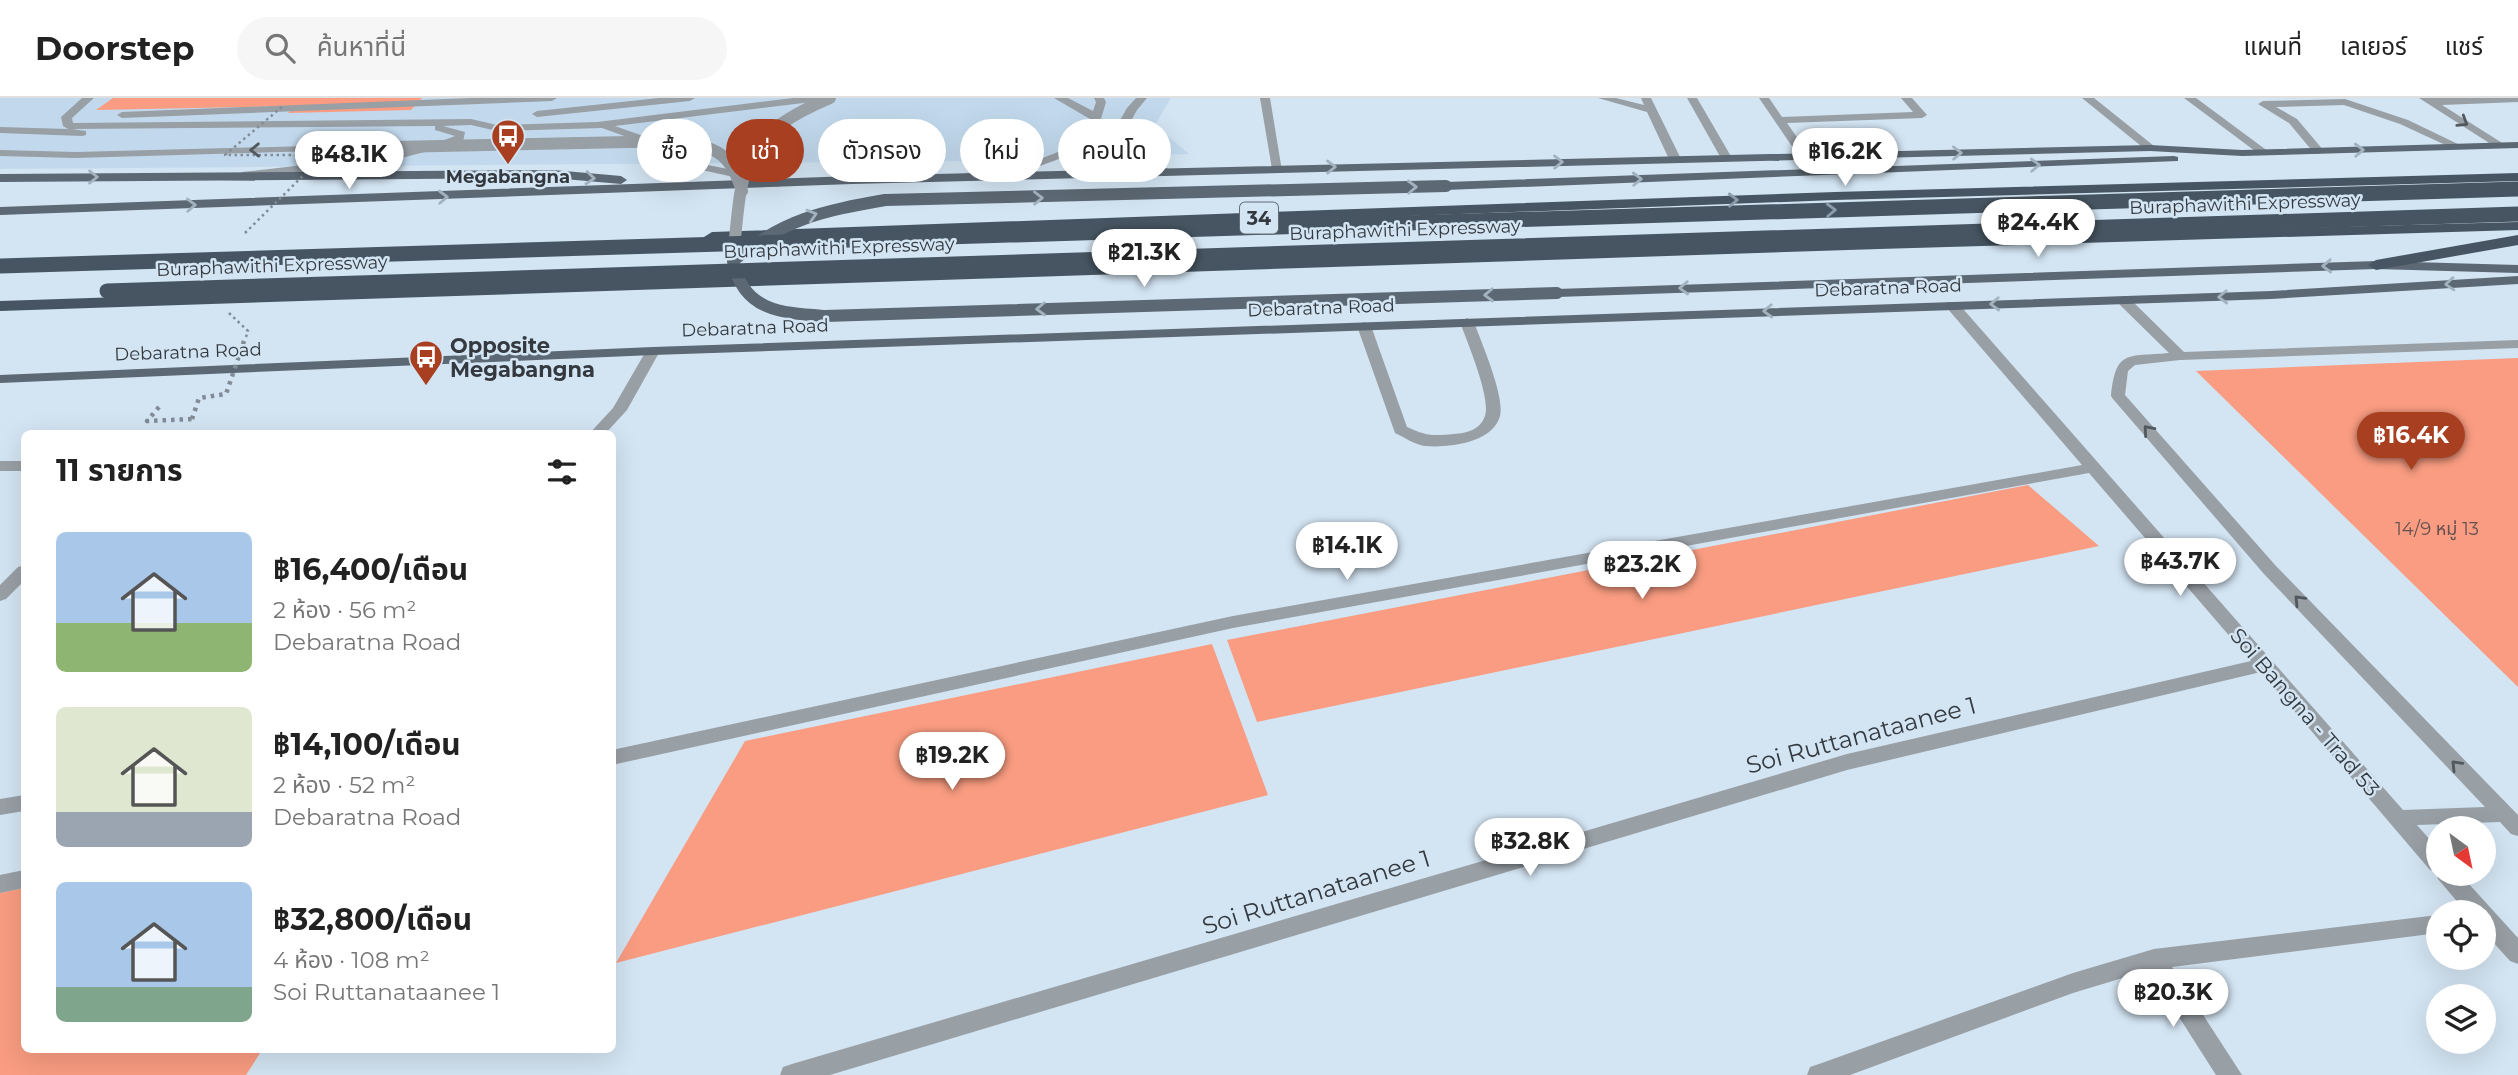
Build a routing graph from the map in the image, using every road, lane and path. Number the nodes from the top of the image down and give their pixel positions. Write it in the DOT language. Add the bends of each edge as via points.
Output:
graph roads {
  1 [pos="89,98"];
  2 [pos="552,98"];
  3 [pos="582,98"];
  4 [pos="690,98"];
  5 [pos="820,98"];
  6 [pos="830,98"];
  7 [pos="1059,98"];
  8 [pos="1099,98"];
  9 [pos="1142,98"];
  10 [pos="1265,98"];
  11 [pos="1604,98"];
  12 [pos="1646,98"];
  13 [pos="1692,98"];
  14 [pos="1764,98"];
  15 [pos="1906,98"];
  16 [pos="2087,98"];
  17 [pos="2189,98"];
  18 [pos="516,99"];
  19 [pos="2518,99"];
  20 [pos="2342,100"];
  21 [pos="2428,100"];
  22 [pos="2259,101"];
  23 [pos="1131,103"];
  24 [pos="1651,110"];
  25 [pos="537,114"];
  26 [pos="66,117"];
  27 [pos="1096,118"];
  28 [pos="1124,119"];
  29 [pos="1779,120"];
  30 [pos="480,123"];
  31 [pos="597,125"];
  32 [pos="0,130"];
  33 [pos="2518,145"];
  34 [pos="2501,146"];
  35 [pos="2458,147"];
  36 [pos="2150,148"];
  37 [pos="2318,151"];
  38 [pos="2263,152"];
  39 [pos="0,153"];
  40 [pos="2242,153"];
  41 [pos="1804,156"];
  42 [pos="1726,158"];
  43 [pos="1675,159"];
  44 [pos="1278,169"];
  45 [pos="1171,172"];
  46 [pos="1058,175"];
  47 [pos="225,176"];
  48 [pos="0,177"];
  49 [pos="2518,177"];
  50 [pos="949,178"];
  51 [pos="778,183"];
  52 [pos="698,187"];
  53 [pos="2518,189"];
  54 [pos="743,191"];
  55 [pos="0,211"];
  56 [pos="2518,214"];
  57 [pos="2518,226"];
  58 [pos="2518,240"];
  59 [pos="0,258"];
  60 [pos="733,261"];
  61 [pos="136,262"];
  62 [pos="2376,265"];
  63 [pos="0,266"];
  64 [pos="2518,269"];
  65 [pos="2518,280"];
  66 [pos="107,291"];
  67 [pos="0,294"];
  68 [pos="2123,300"];
  69 [pos="0,304"];
  70 [pos="1952,305"];
  71 [pos="1467,322"];
  72 [pos="1364,326"];
  73 [pos="2518,344"];
  74 [pos="653,351"];
  75 [pos="2180,356"];
  76 [pos="0,379"];
  77 [pos="159,408"];
  78 [pos="192,419"];
  79 [pos="601,430"];
  80 [pos="0,466"];
  81 [pos="21,466"];
  82 [pos="2093,468"];
  83 [pos="21,574"];
  84 [pos="0,595"];
  85 [pos="2264,665"];
  86 [pos="616,757"];
  87 [pos="21,804"];
  88 [pos="0,807"];
  89 [pos="2397,818"];
  90 [pos="2511,821"];
  91 [pos="2426,851"];
  92 [pos="21,880"];
  93 [pos="0,884"];
  94 [pos="2457,886"];
  95 [pos="2469,900"];
  96 [pos="2426,925"];
  97 [pos="2496,930"];
  98 [pos="2518,954"];
  99 [pos="2154,959"];
  100 [pos="792,1075"];
  101 [pos="1819,1075"];
  102 [pos="2230,1075"];
  1 -- 26 [label="street"];
  2 -- 18 [label="street"];
  3 -- 25 [label="street"];
  4 -- 25 [label="street"];
  5 -- 31 [label="street"];
  6 -- 54 [label="street, bridge" via="794,113 758,142 750,156"];
  7 -- 27 [label="street"];
  8 -- 27 [label="street"];
  9 -- 23 [label="street"];
  10 -- 44 [label="street"];
  11 -- 24 [label="street"];
  12 -- 24 [label="street"];
  13 -- 42 [label="street"];
  14 -- 29 [label="street"];
  15 -- 29 [label="street" via="1922,115"];
  16 -- 36 [label="street"];
  17 -- 38 [label="street"];
  18 -- 26 [label="street"];
  19 -- 21 [label="street"];
  20 -- 22 [label="street"];
  20 -- 35 [label="street"];
  21 -- 34 [label="street, one-way"];
  22 -- 37 [label="street" via="2292,121"];
  23 -- 28 [label="street"];
  24 -- 43 [label="street"];
  25 -- 30 [label="street"];
  26 -- 30 [label="street" via="69,125 104,127"];
  27 -- 50 [label="street" via="1082,141 1026,168"];
  29 -- 41 [label="street"];
  30 -- 31 [label="street" via="497,128"];
  31 -- 51 [label="street" via="642,139 679,162"];
  32 -- 47 [label="street" via="222,133 436,127 461,134 459,140 437,148 316,168"];
  33 -- 34 [label="main road"];
  34 -- 35 [label="main road"];
  37 -- 35 [label="main road, one-way"];
  36 -- 40 [label="main road"];
  41 -- 36 [label="main road, one-way"];
  37 -- 38 [label="main road"];
  38 -- 40 [label="main road"];
  54 -- 39 [label="street, one-way, bridge" via="728,156 678,141"];
  60 -- 40 [label="main road, one-way, bridge" via="787,224 885,200 1446,186 2159,160"];
  41 -- 42 [label="main road"];
  42 -- 43 [label="main road"];
  44 -- 43 [label="main road, one-way"];
  44 -- 45 [label="main road"];
  46 -- 50 [label="main road"];
  48 -- 47 [label="main road, one-way"];
  47 -- 52 [label="main road, one-way" via="552,174"];
  59 -- 49 [label="highway, 34, one-way"];
  50 -- 51 [label="main road"];
  51 -- 52 [label="main road"];
  55 -- 52 [label="main road, one-way"];
  61 -- 53 [label="highway, Buraphawithi Expressway, one-way, bridge"];
  54 -- 60 [label="street, bridge"];
  56 -- 66 [label="highway, Buraphawithi Expressway, bridge"];
  57 -- 69 [label="highway, 34"];
  58 -- 62 [label="highway"];
  59 -- 61 [label="highway, bridge"];
  62 -- 60 [label="main road, one-way, bridge" via="825,316 797,315 760,304 739,286"];
  61 -- 63 [label="highway, Buraphawithi Expressway, bridge"];
  62 -- 64 [label="main road"];
  65 -- 68 [label="main road, Debaratna Road, one-way"];
  66 -- 67 [label="highway, Buraphawithi Expressway"];
  66 -- 69 [label="highway"];
  68 -- 70 [label="main road, Debaratna Road, one-way"];
  68 -- 75 [label="street"];
  70 -- 71 [label="main road, Debaratna Road, one-way"];
  70 -- 82 [label="street, Soi Bangna - Trad 53"];
  71 -- 72 [label="main road, Debaratna Road"];
  71 -- 72 [label="street" via="1488,380 1493,415 1484,430 1471,436 1425,441 1400,430"];
  72 -- 74 [label="main road, Debaratna Road"];
  73 -- 75 [label="street"];
  74 -- 76 [label="main road, Debaratna Road"];
  74 -- 79 [label="street" via="619,410"];
  90 -- 75 [label="street, one-way" via="2270,570 2118,396 2121,370 2131,361"];
  77 -- 78 [label="path" via="147,421"];
  80 -- 81 [label="street"];
  82 -- 85 [label="street, Soi Bangna - Trad 53"];
  82 -- 86 [label="street" via="1233,622"];
  83 -- 84 [label="street"];
  85 -- 89 [label="street, Soi Bangna - Trad 53"];
  85 -- 100 [label="street, Soi Ruttanataanee 1" via="1847,762"];
  87 -- 88 [label="street"];
  89 -- 90 [label="street"];
  89 -- 91 [label="street, Soi Bangna - Trad 53"];
  92 -- 93 [label="street"];
  94 -- 95 [label="street"];
  96 -- 99 [label="street"];
  97 -- 98 [label="street"];
  99 -- 101 [label="street" via="2073,983"];
  99 -- 102 [label="street"];
}
